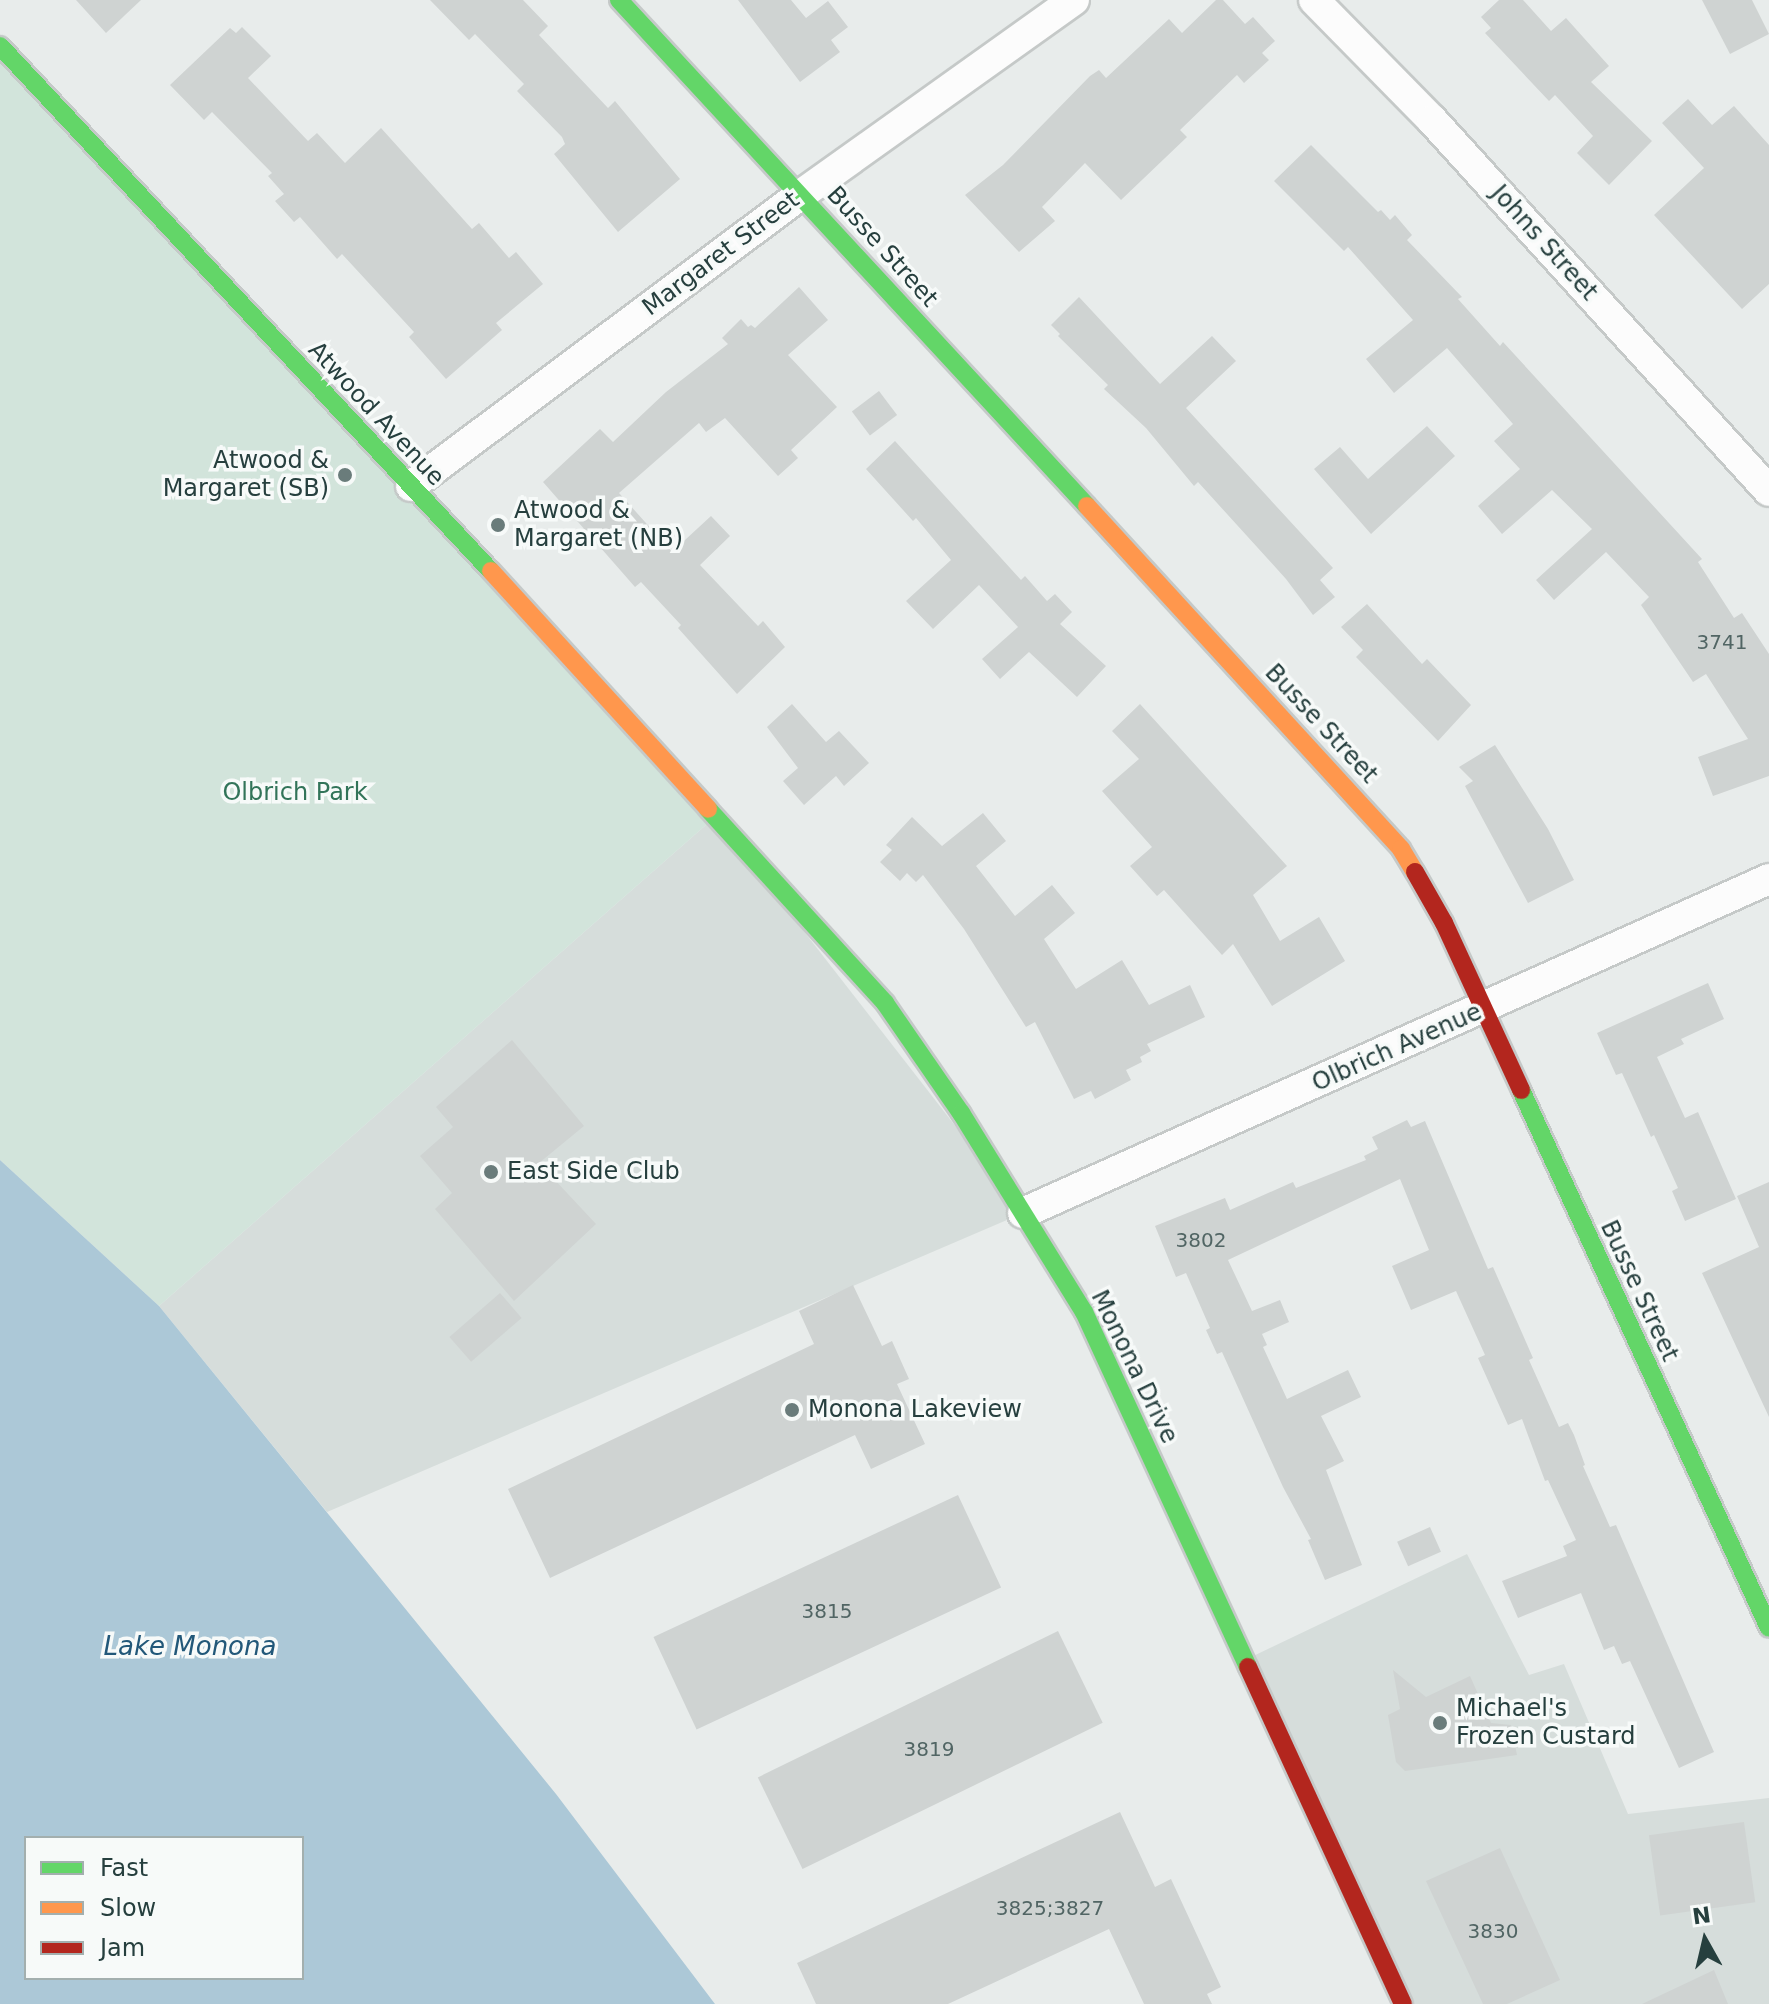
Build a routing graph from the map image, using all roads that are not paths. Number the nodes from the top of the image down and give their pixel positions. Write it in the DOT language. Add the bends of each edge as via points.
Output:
graph roads {
  1 [pos="619,0"];
  2 [pos="1074,0"];
  3 [pos="1314,0"];
  4 [pos="0,46"];
  5 [pos="802,194"];
  6 [pos="411,486"];
  7 [pos="1769,491"];
  8 [pos="715,817"];
  9 [pos="1769,879"];
  10 [pos="1483,1009"];
  11 [pos="1023,1213"];
  12 [pos="1769,1628"];
  13 [pos="1403,2004"];
  1 -- 5 [label="street, Busse Street"];
  2 -- 5 [label="street, Margaret Street"];
  3 -- 7 [label="street, Johns Street" via="1432,120"];
  4 -- 6 [label="street, Atwood Avenue"];
  5 -- 6 [label="street, Margaret Street"];
  5 -- 10 [label="street, Busse Street" via="1386,829 1444,923"];
  6 -- 8 [label="street, Atwood Avenue"];
  8 -- 11 [label="street, Monona Drive" via="885,1003"];
  9 -- 10 [label="street, Olbrich Avenue"];
  10 -- 11 [label="street, Olbrich Avenue"];
  10 -- 12 [label="street, Busse Street"];
  11 -- 13 [label="street, Monona Drive" via="1084,1312"];
}
